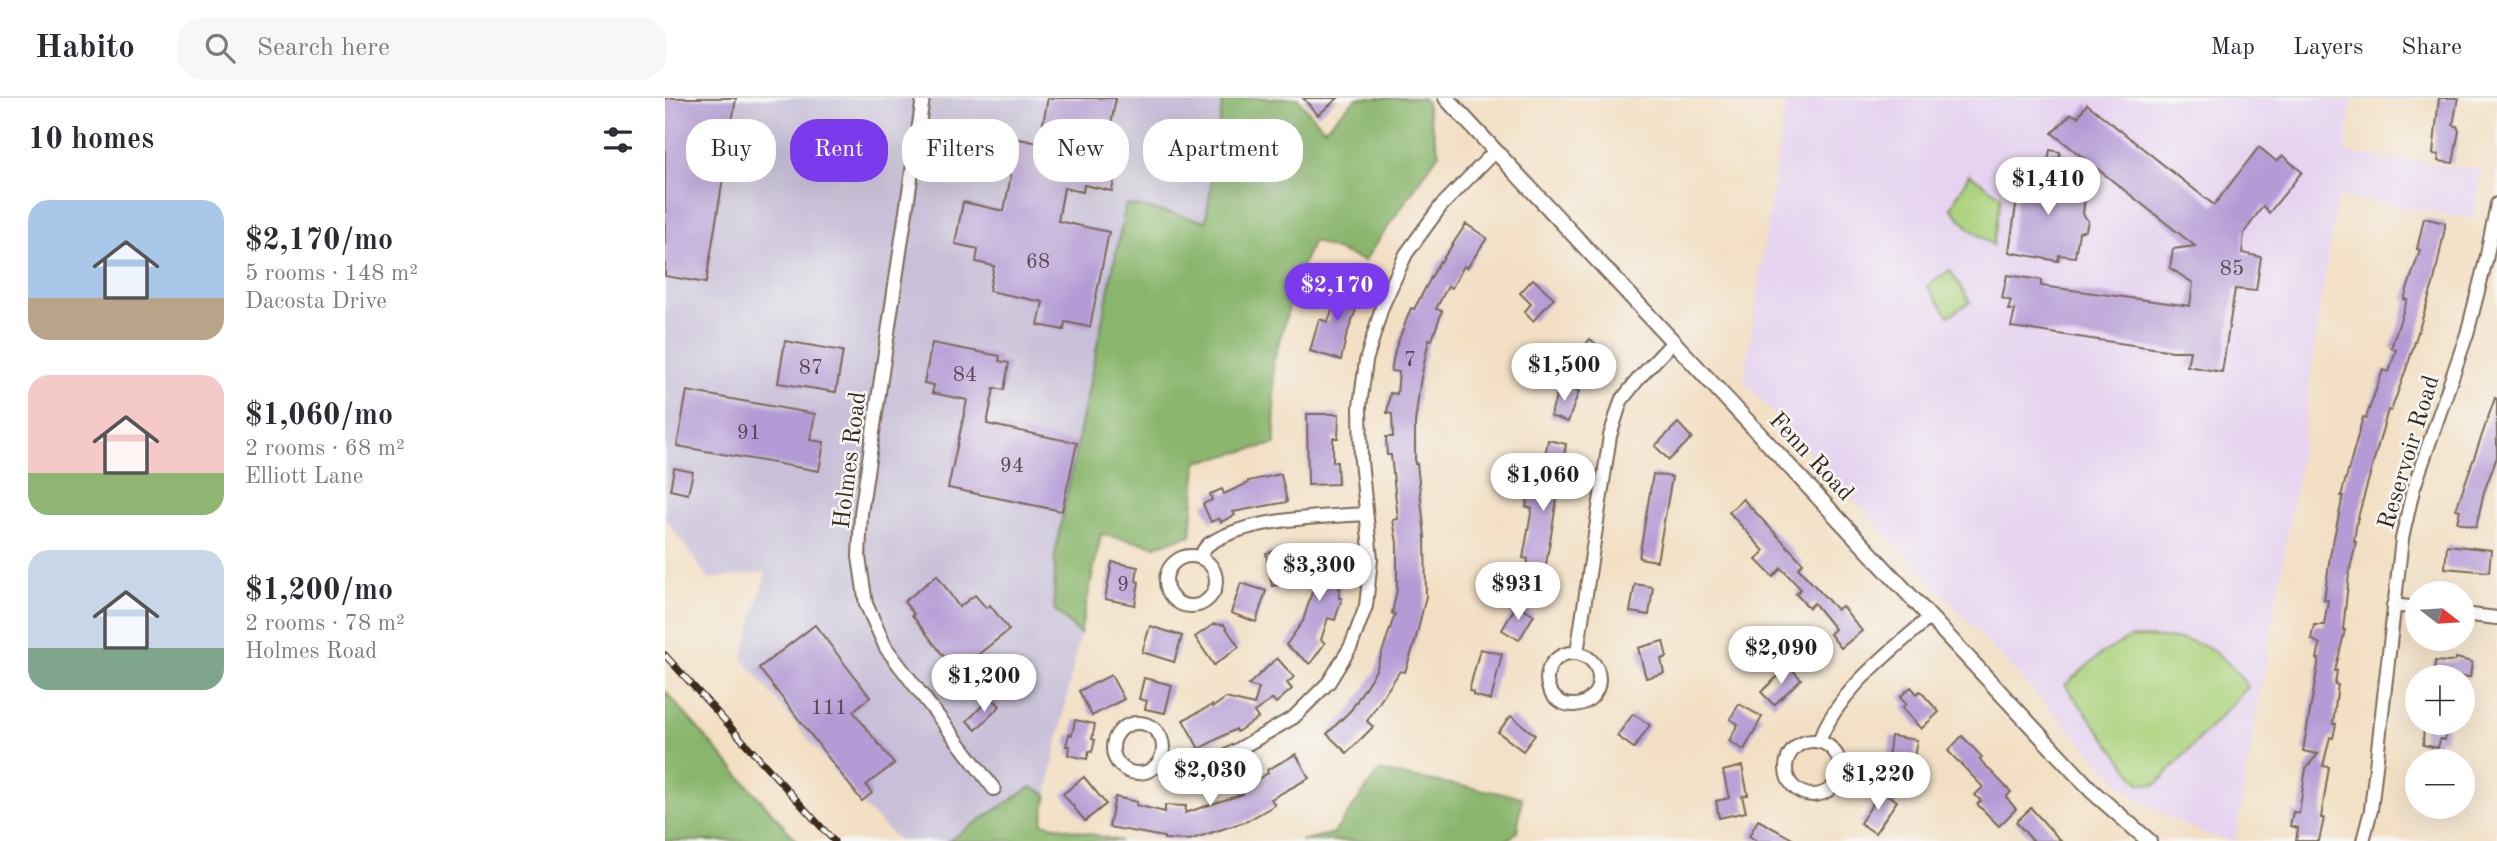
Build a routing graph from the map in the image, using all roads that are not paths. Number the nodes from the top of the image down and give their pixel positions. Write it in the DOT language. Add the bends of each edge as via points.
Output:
graph roads {
  1 [pos="923,98"];
  2 [pos="1445,98"];
  3 [pos="1495,151"];
  4 [pos="2497,204"];
  5 [pos="1673,342"];
  6 [pos="1366,514"];
  7 [pos="1199,557"];
  8 [pos="2393,605"];
  9 [pos="2405,606"];
  10 [pos="2475,615"];
  11 [pos="1930,617"];
  12 [pos="2497,618"];
  13 [pos="1577,653"];
  14 [pos="1819,741"];
  15 [pos="1156,766"];
  16 [pos="995,789"];
  17 [pos="2149,841"];
  18 [pos="2363,841"];
  1 -- 16 [label="street, Holmes Road" via="860,513 859,556 866,604 886,648"];
  2 -- 3 [label="street, Fenn Road"];
  3 -- 5 [label="street, Fenn Road"];
  3 -- 6 [label="street" via="1441,206 1406,254 1382,307 1366,361 1360,406"];
  4 -- 8 [label="street, Reservoir Road" via="2467,334 2413,490"];
  5 -- 11 [label="street, Fenn Road"];
  5 -- 13 [label="street" via="1621,401"];
  6 -- 7 [label="street" via="1289,520 1238,531 1207,545"];
  6 -- 15 [label="street" via="1371,559 1366,606 1351,646 1329,682 1294,717 1215,763 1185,772"];
  7 -- 7 [label="street" via="1212,567 1214,591 1202,603 1186,606 1167,591 1166,574 1175,561"];
  8 -- 9 [label="street"];
  8 -- 18 [label="street, Reservoir Road" via="2371,810"];
  10 -- 12 [label="street"];
  11 -- 14 [label="street" via="1836,706"];
  11 -- 17 [label="street, Fenn Road" via="2094,792"];
  13 -- 13 [label="street" via="1594,664 1599,683 1589,700 1570,706 1553,697 1546,680 1558,657"];
  14 -- 14 [label="street" via="1795,747 1786,763 1789,781 1812,795 1830,790 1840,774 1839,757"];
  15 -- 15 [label="street" via="1163,751 1160,734 1146,724 1122,729 1113,743 1119,766 1134,774"];
}
